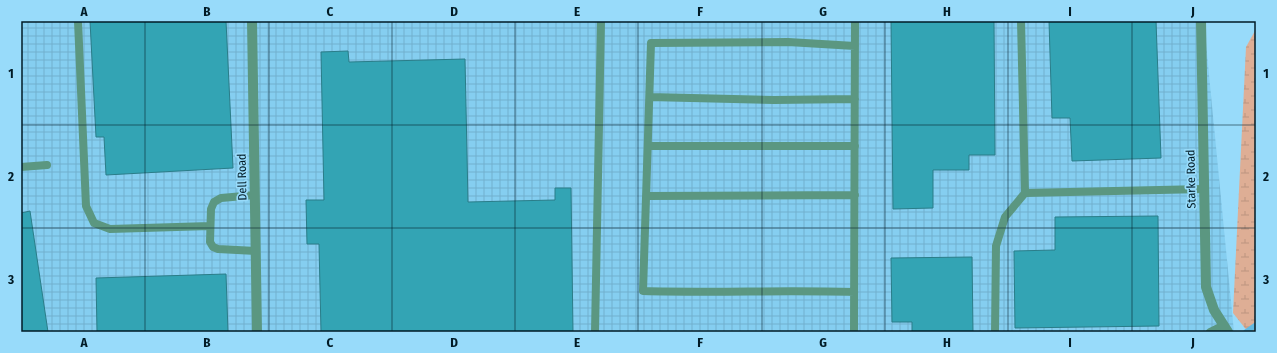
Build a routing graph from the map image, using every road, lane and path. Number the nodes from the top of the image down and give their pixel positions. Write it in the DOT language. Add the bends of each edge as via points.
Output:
graph roads {
  1 [pos="78,21"];
  2 [pos="252,21"];
  3 [pos="601,21"];
  4 [pos="855,21"];
  5 [pos="1021,21"];
  6 [pos="1201,21"];
  7 [pos="855,46"];
  8 [pos="650,97"];
  9 [pos="855,99"];
  10 [pos="648,146"];
  11 [pos="855,146"];
  12 [pos="47,164"];
  13 [pos="21,167"];
  14 [pos="1204,189"];
  15 [pos="1025,193"];
  16 [pos="255,195"];
  17 [pos="855,195"];
  18 [pos="647,196"];
  19 [pos="210,226"];
  20 [pos="256,251"];
  21 [pos="854,292"];
  22 [pos="1226,329"];
  23 [pos="257,332"];
  24 [pos="595,332"];
  25 [pos="854,332"];
  26 [pos="995,332"];
  27 [pos="1210,332"];
  1 -- 19 [label="lane" via="86,206 94,223 110,229"];
  2 -- 16 [label="street, Dell Road"];
  3 -- 24 [label="lane"];
  4 -- 7 [label="lane"];
  5 -- 15 [label="lane"];
  6 -- 14 [label="street, Starke Road"];
  7 -- 8 [label="lane" via="788,42 651,43"];
  7 -- 9 [label="lane"];
  8 -- 9 [label="lane"];
  8 -- 10 [label="lane"];
  9 -- 11 [label="lane"];
  10 -- 11 [label="lane"];
  10 -- 18 [label="lane"];
  11 -- 17 [label="lane"];
  12 -- 13 [label="lane"];
  14 -- 15 [label="lane"];
  14 -- 22 [label="street, Starke Road" via="1206,287 1214,310"];
  15 -- 26 [label="lane" via="1005,217 996,246"];
  16 -- 19 [label="lane" via="221,198 214,202 210,209"];
  16 -- 20 [label="street, Dell Road"];
  17 -- 18 [label="lane"];
  17 -- 21 [label="lane"];
  18 -- 21 [label="lane" via="643,291"];
  19 -- 20 [label="lane" via="210,242 213,247"];
  20 -- 23 [label="street, Dell Road"];
  21 -- 25 [label="lane"];
  22 -- 27 [label="lane"];
}
